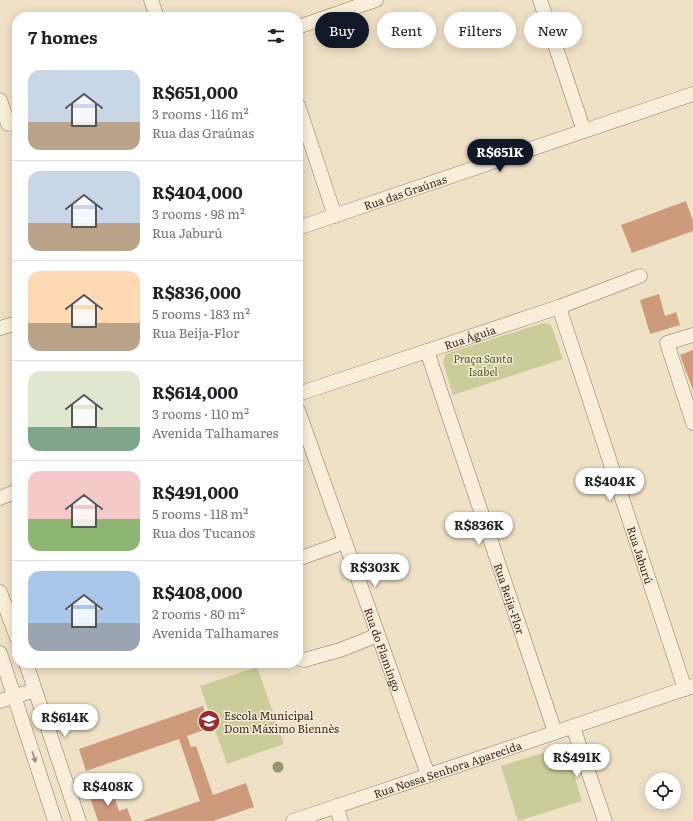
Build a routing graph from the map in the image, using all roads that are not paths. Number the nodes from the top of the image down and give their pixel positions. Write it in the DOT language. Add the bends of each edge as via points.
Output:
graph roads {
  1 [pos="151,0"];
  2 [pos="376,0"];
  3 [pos="540,0"];
  4 [pos="155,12"];
  5 [pos="303,24"];
  6 [pos="693,94"];
  7 [pos="0,100"];
  8 [pos="303,120"];
  9 [pos="8,124"];
  10 [pos="584,131"];
  11 [pos="335,216"];
  12 [pos="303,226"];
  13 [pos="640,276"];
  14 [pos="558,307"];
  15 [pos="12,324"];
  16 [pos="0,328"];
  17 [pos="693,335"];
  18 [pos="427,351"];
  19 [pos="303,392"];
  20 [pos="693,423"];
  21 [pos="303,424"];
  22 [pos="12,493"];
  23 [pos="0,498"];
  24 [pos="345,542"];
  25 [pos="303,557"];
  26 [pos="0,592"];
  27 [pos="12,624"];
  28 [pos="378,635"];
  29 [pos="7,659"];
  30 [pos="303,660"];
  31 [pos="28,668"];
  32 [pos="689,688"];
  33 [pos="35,690"];
  34 [pos="14,696"];
  35 [pos="0,701"];
  36 [pos="573,727"];
  37 [pos="556,732"];
  38 [pos="428,775"];
  39 [pos="336,806"];
  40 [pos="55,821"];
  41 [pos="79,821"];
  42 [pos="293,821"];
  43 [pos="341,821"];
  44 [pos="605,821"];
  1 -- 4 [label="street"];
  2 -- 5 [label="street"];
  3 -- 10 [label="street"];
  6 -- 10 [label="street, Rua das Graúnas"];
  7 -- 9 [label="street"];
  8 -- 11 [label="street"];
  10 -- 11 [label="street, Rua das Graúnas"];
  11 -- 12 [label="street, Rua das Graúnas"];
  13 -- 14 [label="street, Rua Águia"];
  14 -- 18 [label="street, Rua Águia"];
  14 -- 32 [label="street, Rua Jaburú"];
  15 -- 16 [label="street"];
  17 -- 20 [label="street" via="667,343"];
  18 -- 19 [label="street, Rua Águia"];
  18 -- 37 [label="street, Rua Beija-Flor"];
  21 -- 24 [label="street, Rua do Flamingo"];
  22 -- 23 [label="street"];
  24 -- 25 [label="street"];
  24 -- 28 [label="street, Rua do Flamingo"];
  26 -- 27 [label="street"];
  28 -- 30 [label="street" via="340,650"];
  28 -- 38 [label="street, Rua do Flamingo"];
  29 -- 34 [label="street"];
  31 -- 33 [label="street"];
  32 -- 36 [label="street, Rua Nossa Senhora Aparecida"];
  33 -- 34 [label="street"];
  33 -- 41 [label="street"];
  34 -- 35 [label="street"];
  34 -- 40 [label="street, one-way"];
  36 -- 37 [label="street, Rua Nossa Senhora Aparecida"];
  36 -- 44 [label="street"];
  37 -- 38 [label="street, Rua Nossa Senhora Aparecida"];
  38 -- 39 [label="street, Rua Nossa Senhora Aparecida"];
  39 -- 42 [label="street, Rua Nossa Senhora Aparecida"];
  39 -- 43 [label="street"];
}
